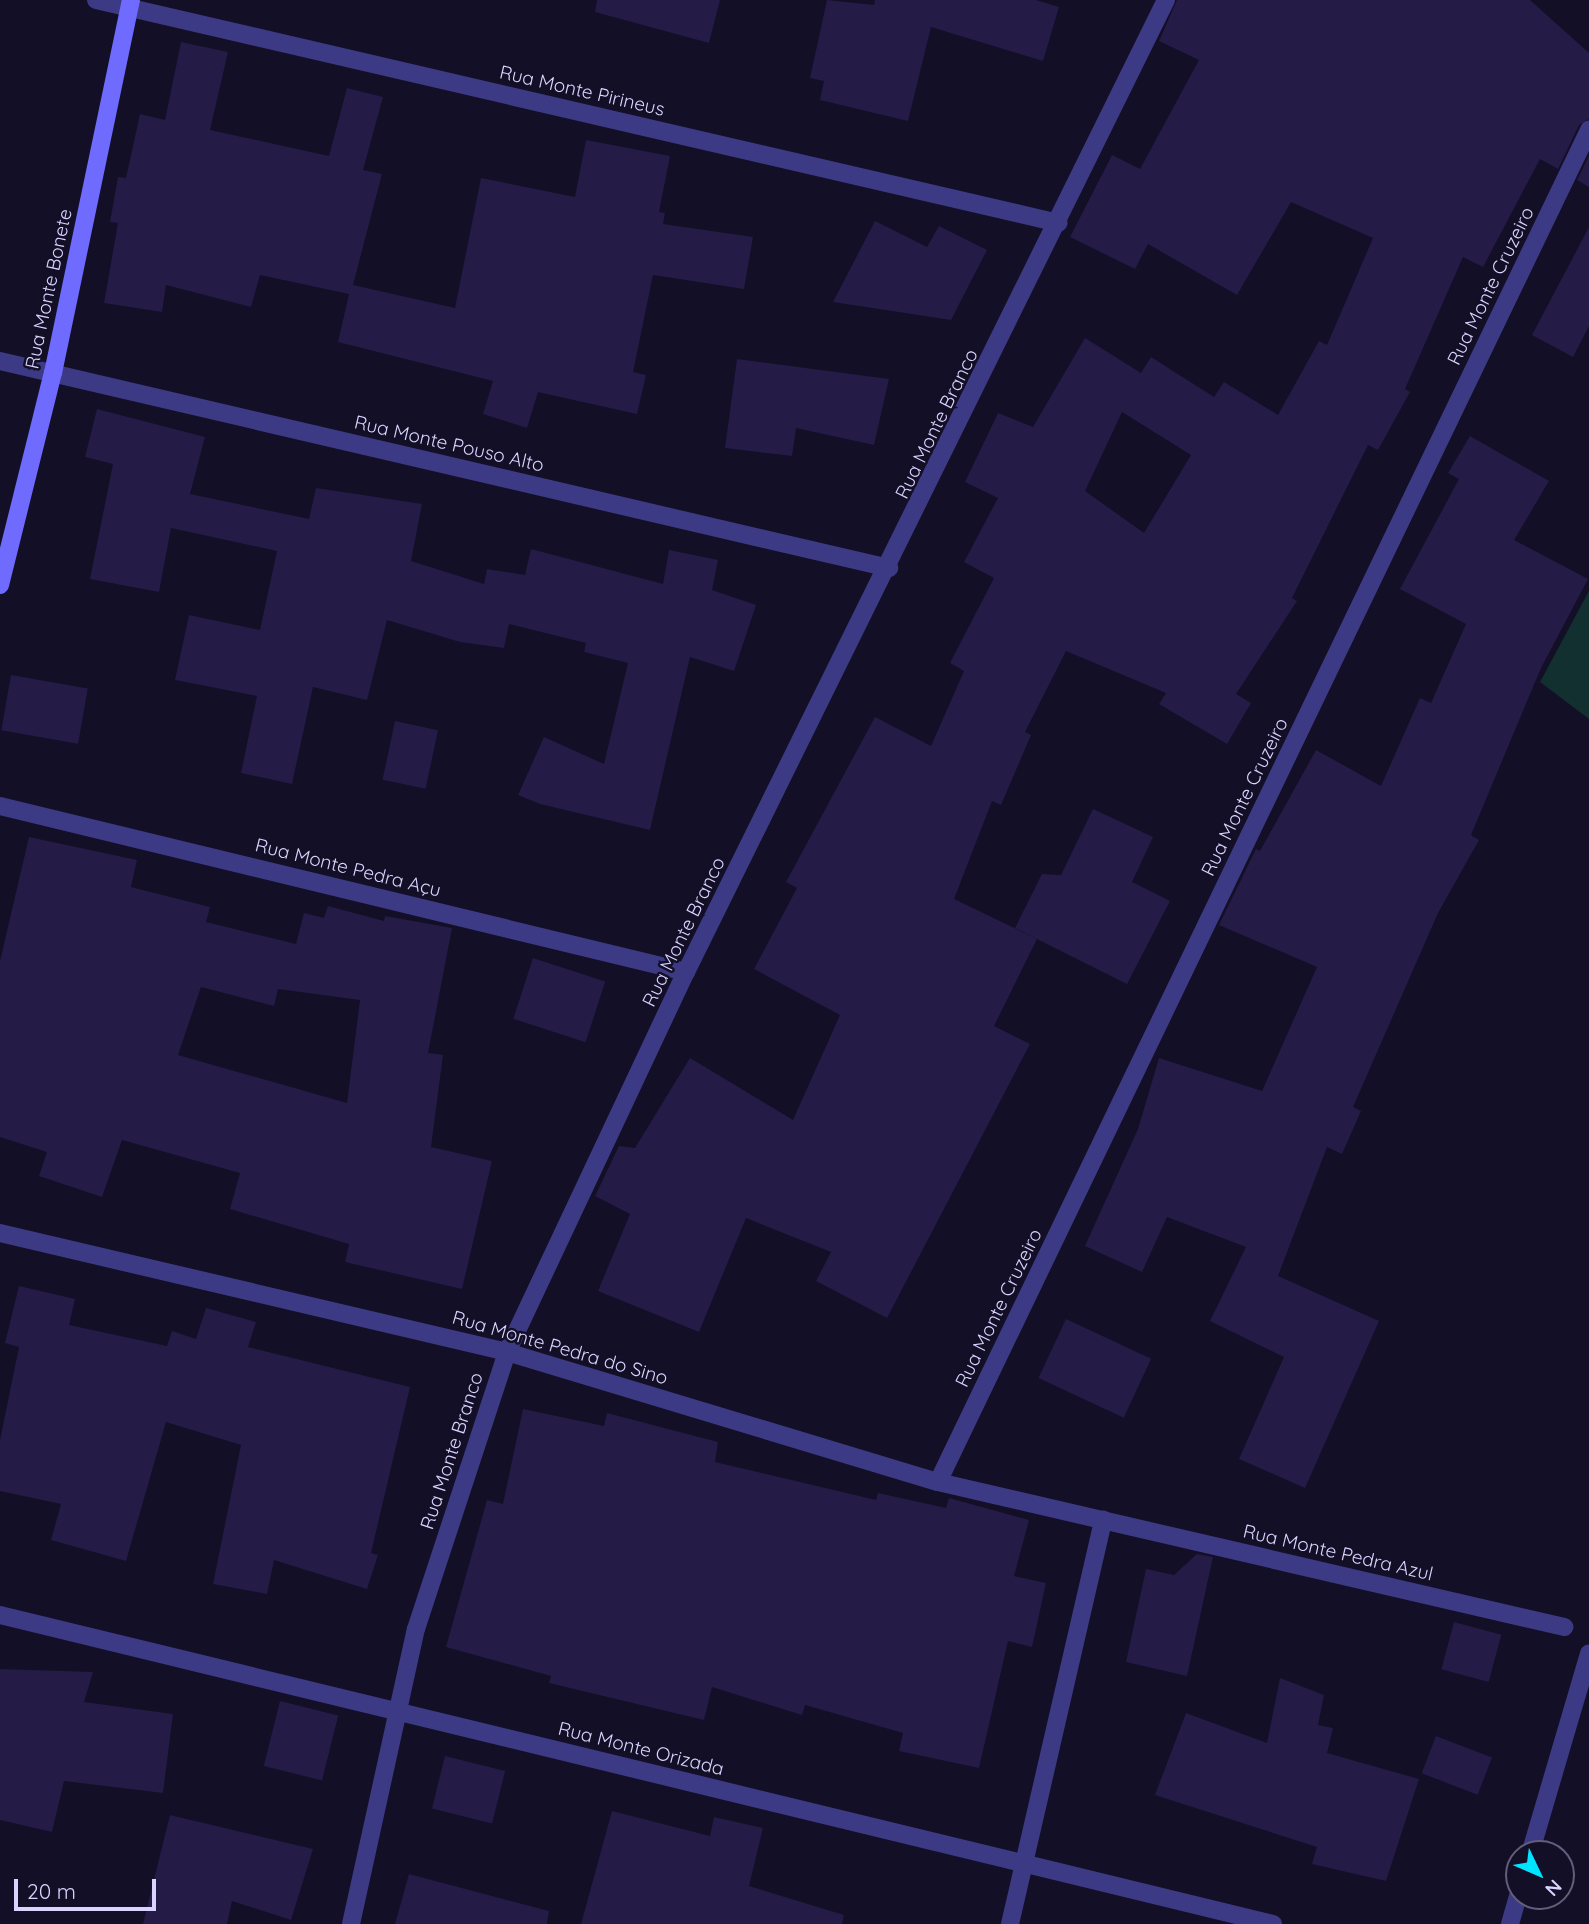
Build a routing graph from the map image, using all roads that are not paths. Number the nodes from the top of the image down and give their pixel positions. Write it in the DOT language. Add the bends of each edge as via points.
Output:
graph roads {
  1 [pos="96,0"];
  2 [pos="1166,0"];
  3 [pos="130,4"];
  4 [pos="1589,130"];
  5 [pos="1059,223"];
  6 [pos="0,361"];
  7 [pos="53,373"];
  8 [pos="889,568"];
  9 [pos="0,584"];
  10 [pos="0,806"];
  11 [pos="686,972"];
  12 [pos="0,1233"];
  13 [pos="507,1352"];
  14 [pos="938,1482"];
  15 [pos="1103,1520"];
  16 [pos="0,1615"];
  17 [pos="1564,1628"];
  18 [pos="1589,1653"];
  19 [pos="400,1711"];
  20 [pos="1534,1840"];
  21 [pos="1023,1864"];
  22 [pos="351,1924"];
  23 [pos="1010,1924"];
  24 [pos="1273,1924"];
  1 -- 3 [label="street, Rua Monte Pirineus"];
  2 -- 5 [label="street, Rua Monte Branco"];
  3 -- 5 [label="street, Rua Monte Pirineus"];
  3 -- 7 [label="main road, Rua Monte Bonete"];
  4 -- 14 [label="street, Rua Monte Cruzeiro"];
  5 -- 8 [label="street, Rua Monte Branco"];
  6 -- 7 [label="street, Rua Monte Pouso Alto"];
  7 -- 8 [label="street, Rua Monte Pouso Alto"];
  7 -- 9 [label="main road, Rua Monte Bonete"];
  8 -- 11 [label="street, Rua Monte Branco"];
  10 -- 11 [label="street, Rua Monte Pedra Açu"];
  11 -- 13 [label="street, Rua Monte Branco"];
  12 -- 13 [label="street, Rua Monte Pedra do Sino"];
  13 -- 14 [label="street, Rua Monte Pedra do Sino"];
  13 -- 19 [label="street, Rua Monte Branco" via="416,1629"];
  14 -- 15 [label="street, Rua Monte Pedra do Sino"];
  15 -- 17 [label="street, Rua Monte Pedra Azul"];
  15 -- 21 [label="street"];
  16 -- 19 [label="street, Rua Monte Orizada"];
  18 -- 20 [label="street"];
  19 -- 21 [label="street, Rua Monte Orizada"];
  19 -- 22 [label="street, Rua Monte Branco"];
  21 -- 23 [label="street"];
  21 -- 24 [label="street, Rua Monte Orizada"];
}
